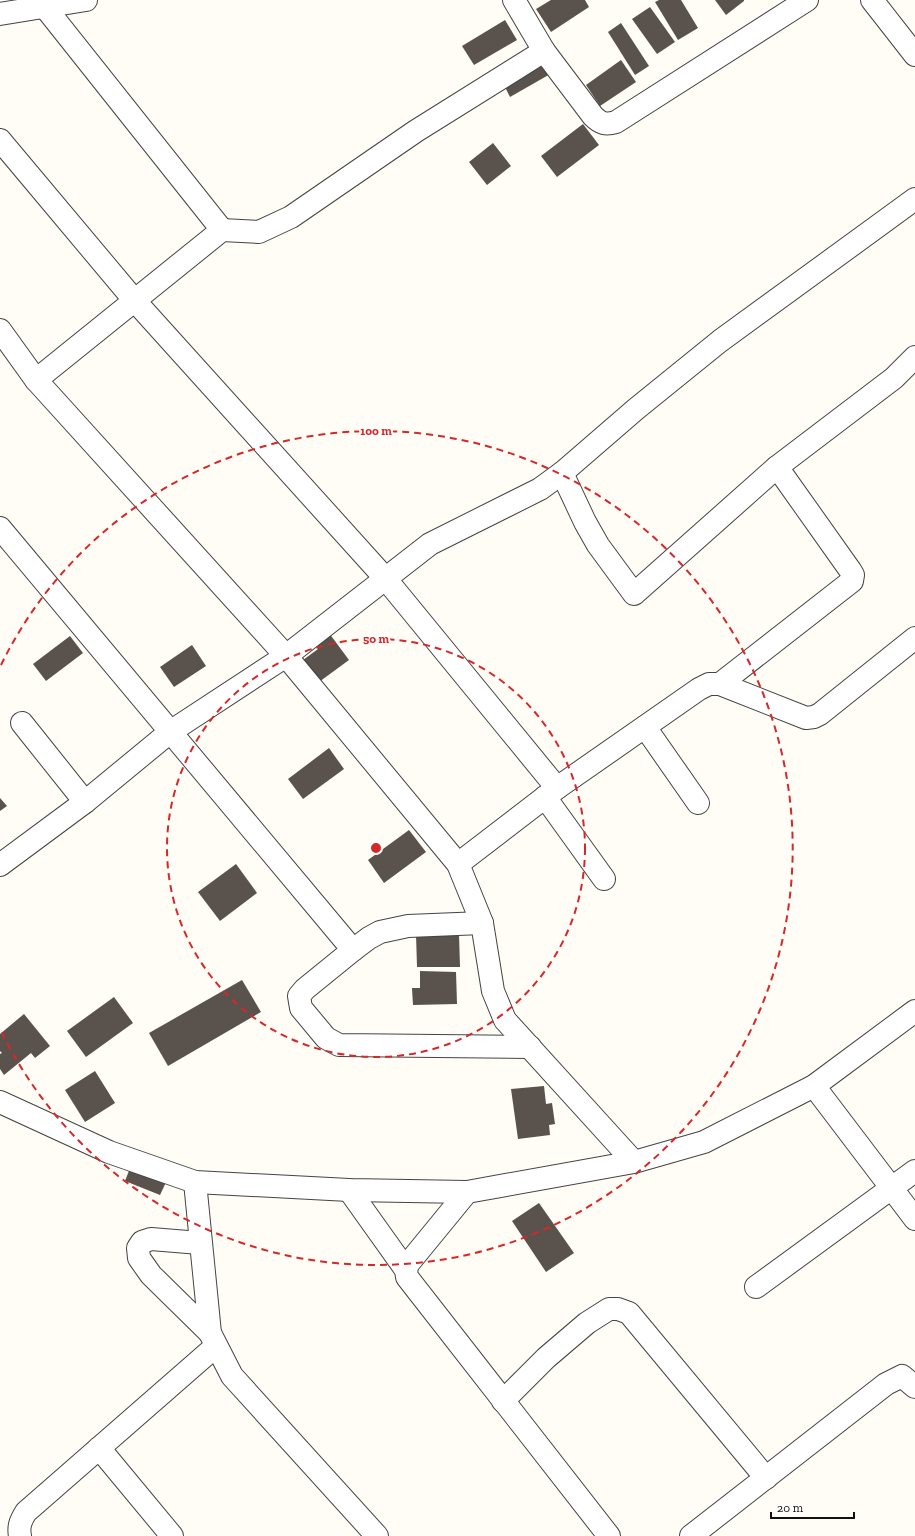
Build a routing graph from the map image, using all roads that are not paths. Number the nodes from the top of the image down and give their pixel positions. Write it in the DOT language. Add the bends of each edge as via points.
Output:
graph roads {
  1 [pos="86,0"];
  2 [pos="514,0"];
  3 [pos="806,0"];
  4 [pos="872,0"];
  5 [pos="44,6"];
  6 [pos="0,14"];
  7 [pos="544,51"];
  8 [pos="915,55"];
  9 [pos="0,140"];
  10 [pos="915,199"];
  11 [pos="222,230"];
  12 [pos="135,301"];
  13 [pos="0,330"];
  14 [pos="915,357"];
  15 [pos="36,380"];
  16 [pos="777,466"];
  17 [pos="562,473"];
  18 [pos="0,528"];
  19 [pos="385,578"];
  20 [pos="915,638"];
  21 [pos="286,656"];
  22 [pos="720,684"];
  23 [pos="22,723"];
  24 [pos="645,727"];
  25 [pos="170,732"];
  26 [pos="551,792"];
  27 [pos="85,802"];
  28 [pos="698,803"];
  29 [pos="458,864"];
  30 [pos="0,865"];
  31 [pos="604,879"];
  32 [pos="482,923"];
  33 [pos="353,950"];
  34 [pos="915,1011"];
  35 [pos="530,1047"];
  36 [pos="814,1086"];
  37 [pos="0,1102"];
  38 [pos="634,1162"];
  39 [pos="915,1171"];
  40 [pos="195,1182"];
  41 [pos="890,1188"];
  42 [pos="350,1190"];
  43 [pos="467,1192"];
  44 [pos="915,1219"];
  45 [pos="200,1243"];
  46 [pos="406,1270"];
  47 [pos="756,1287"];
  48 [pos="213,1339"];
  49 [pos="915,1387"];
  50 [pos="503,1401"];
  51 [pos="99,1448"];
  52 [pos="766,1478"];
  53 [pos="20,1536"];
  54 [pos="172,1536"];
  55 [pos="378,1536"];
  56 [pos="609,1536"];
  57 [pos="691,1536"];
  1 -- 5 [label="street"];
  2 -- 7 [label="street"];
  3 -- 7 [label="street" via="616,122 607,124 599,122 593,116"];
  4 -- 8 [label="street"];
  5 -- 6 [label="street"];
  5 -- 11 [label="street"];
  7 -- 11 [label="street" via="416,131 291,217 259,232"];
  9 -- 12 [label="street"];
  10 -- 17 [label="street" via="720,341"];
  11 -- 12 [label="street"];
  12 -- 15 [label="street"];
  12 -- 19 [label="street"];
  13 -- 15 [label="street"];
  14 -- 16 [label="street" via="894,378"];
  15 -- 21 [label="street"];
  16 -- 17 [label="street" via="634,594 598,545"];
  16 -- 22 [label="street" via="850,570 853,579"];
  17 -- 19 [label="street" via="540,489 430,544"];
  18 -- 25 [label="street"];
  19 -- 21 [label="street"];
  19 -- 26 [label="street"];
  20 -- 22 [label="street" via="814,717 806,718"];
  21 -- 25 [label="street"];
  21 -- 29 [label="street"];
  22 -- 24 [label="street" via="709,684 699,689"];
  23 -- 27 [label="street"];
  24 -- 26 [label="street"];
  24 -- 28 [label="street"];
  25 -- 27 [label="street"];
  25 -- 33 [label="street"];
  26 -- 29 [label="street"];
  26 -- 31 [label="street"];
  27 -- 30 [label="street"];
  29 -- 32 [label="street"];
  32 -- 33 [label="street" via="408,926 380,932"];
  32 -- 35 [label="street" via="493,991 499,1008 505,1020"];
  33 -- 35 [label="street" via="299,996 301,1008 326,1038 339,1045"];
  34 -- 36 [label="street"];
  35 -- 38 [label="street"];
  36 -- 38 [label="street" via="704,1142"];
  36 -- 41 [label="street"];
  37 -- 40 [label="street" via="109,1152"];
  38 -- 43 [label="street"];
  39 -- 41 [label="street"];
  40 -- 42 [label="street"];
  40 -- 45 [label="street"];
  41 -- 44 [label="street"];
  41 -- 47 [label="street"];
  42 -- 43 [label="street"];
  42 -- 46 [label="street"];
  43 -- 46 [label="street" via="408,1264"];
  45 -- 48 [label="street"];
  45 -- 48 [label="street" via="151,1239 142,1242 138,1248 139,1258 151,1275"];
  46 -- 50 [label="street" via="407,1277"];
  48 -- 51 [label="street"];
  48 -- 55 [label="street" via="232,1376"];
  49 -- 52 [label="street" via="902,1376 886,1384"];
  50 -- 52 [label="street" via="546,1358 587,1323 609,1309 618,1309 628,1313"];
  50 -- 56 [label="street"];
  51 -- 53 [label="street" via="26,1512 20,1522"];
  51 -- 54 [label="street"];
  52 -- 57 [label="street"];
}
